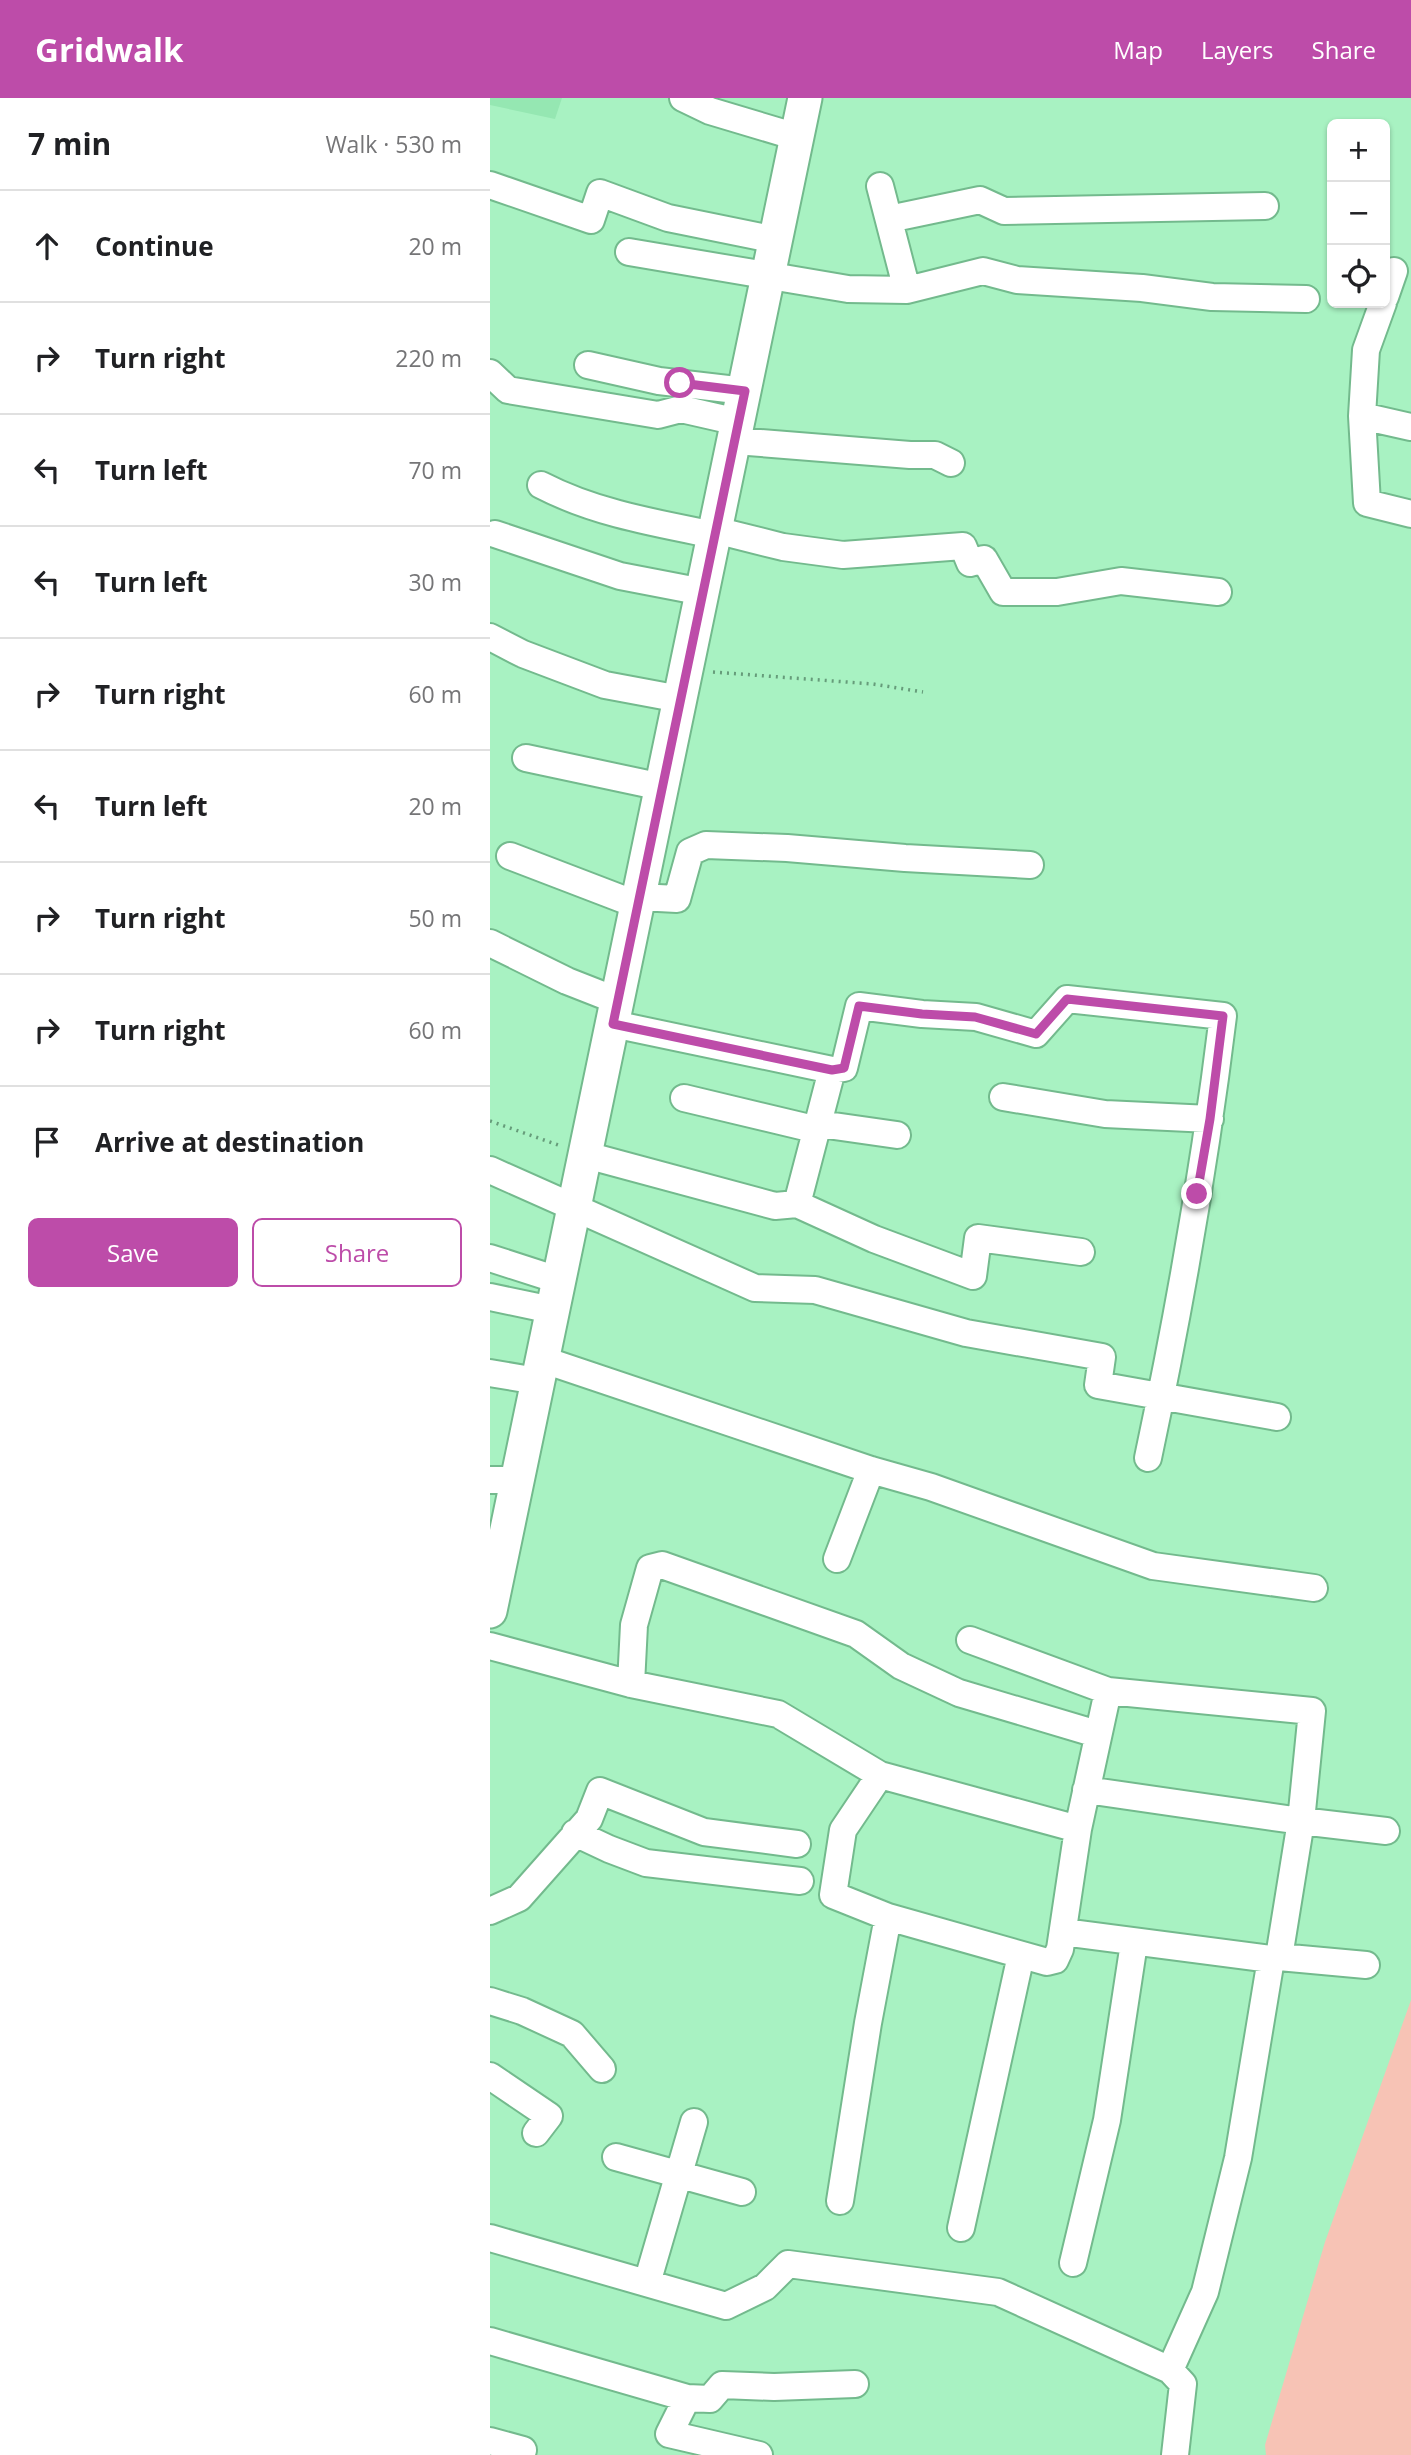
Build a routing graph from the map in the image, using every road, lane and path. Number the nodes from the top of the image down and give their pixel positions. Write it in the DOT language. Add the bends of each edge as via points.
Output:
graph roads {
  1 [pos="683,98"];
  2 [pos="805,98"];
  3 [pos="797,137"];
  4 [pos="490,184"];
  5 [pos="880,186"];
  6 [pos="1265,206"];
  7 [pos="889,219"];
  8 [pos="776,240"];
  9 [pos="629,253"];
  10 [pos="1394,271"];
  11 [pos="769,275"];
  12 [pos="1390,283"];
  13 [pos="907,290"];
  14 [pos="1306,299"];
  15 [pos="1381,308"];
  16 [pos="588,365"];
  17 [pos="490,373"];
  18 [pos="1362,416"];
  19 [pos="739,418"];
  20 [pos="1411,427"];
  21 [pos="951,463"];
  22 [pos="541,485"];
  23 [pos="1411,514"];
  24 [pos="715,533"];
  25 [pos="495,534"];
  26 [pos="703,592"];
  27 [pos="1218,592"];
  28 [pos="490,636"];
  29 [pos="683,685"];
  30 [pos="923,692"];
  31 [pos="526,758"];
  32 [pos="662,788"];
  33 [pos="510,856"];
  34 [pos="1030,865"];
  35 [pos="638,901"];
  36 [pos="490,943"];
  37 [pos="615,1012"];
  38 [pos="832,1070"];
  39 [pos="1003,1097"];
  40 [pos="684,1098"];
  41 [pos="1210,1119"];
  42 [pos="490,1121"];
  43 [pos="819,1127"];
  44 [pos="897,1135"];
  45 [pos="586,1156"];
  46 [pos="490,1170"];
  47 [pos="797,1204"];
  48 [pos="575,1206"];
  49 [pos="1081,1252"];
  50 [pos="490,1258"];
  51 [pos="555,1295"];
  52 [pos="490,1297"];
  53 [pos="539,1370"];
  54 [pos="490,1373"];
  55 [pos="1161,1396"];
  56 [pos="1277,1417"];
  57 [pos="1148,1458"];
  58 [pos="871,1470"];
  59 [pos="503,1480"];
  60 [pos="837,1559"];
  61 [pos="1314,1588"];
  62 [pos="490,1611"];
  63 [pos="970,1640"];
  64 [pos="490,1646"];
  65 [pos="631,1684"];
  66 [pos="1108,1691"];
  67 [pos="1097,1734"];
  68 [pos="880,1775"];
  69 [pos="1086,1790"];
  70 [pos="1301,1821"];
  71 [pos="1078,1829"];
  72 [pos="1386,1831"];
  73 [pos="575,1833"];
  74 [pos="797,1844"];
  75 [pos="800,1881"];
  76 [pos="490,1911"];
  77 [pos="888,1917"];
  78 [pos="1063,1933"];
  79 [pos="1134,1943"];
  80 [pos="1021,1955"];
  81 [pos="1275,1958"];
  82 [pos="1366,1965"];
  83 [pos="490,2001"];
  84 [pos="602,2069"];
  85 [pos="490,2076"];
  86 [pos="694,2122"];
  87 [pos="536,2133"];
  88 [pos="616,2157"];
  89 [pos="679,2175"];
  90 [pos="742,2192"];
  91 [pos="840,2201"];
  92 [pos="961,2228"];
  93 [pos="490,2238"];
  94 [pos="1073,2263"];
  95 [pos="647,2283"];
  96 [pos="490,2341"];
  97 [pos="1170,2370"];
  98 [pos="855,2384"];
  99 [pos="687,2398"];
  100 [pos="490,2441"];
  101 [pos="523,2450"];
  102 [pos="759,2455"];
  103 [pos="1175,2455"];
  1 -- 3 [label="street" via="710,111"];
  2 -- 3 [label="main road"];
  3 -- 8 [label="main road"];
  4 -- 8 [label="street" via="591,220 600,193 668,218"];
  5 -- 7 [label="street"];
  6 -- 7 [label="street" via="1004,211 980,200"];
  7 -- 13 [label="street"];
  8 -- 11 [label="main road"];
  9 -- 11 [label="street"];
  10 -- 12 [label="street"];
  11 -- 13 [label="street" via="848,289"];
  11 -- 19 [label="main road"];
  13 -- 14 [label="street" via="983,271 1017,280 1212,297"];
  15 -- 18 [label="street" via="1366,350"];
  16 -- 19 [label="street" via="659,381"];
  17 -- 19 [label="street" via="508,390 657,415 681,409"];
  18 -- 20 [label="street"];
  18 -- 23 [label="street" via="1367,503"];
  19 -- 21 [label="street" via="873,452 935,455"];
  19 -- 24 [label="main road"];
  22 -- 24 [label="street" via="573,501 637,520"];
  24 -- 26 [label="main road"];
  24 -- 27 [label="street" via="843,555 963,547 970,563 984,559 1003,592 1057,592 1122,581"];
  25 -- 26 [label="street" via="620,576"];
  26 -- 29 [label="main road"];
  28 -- 29 [label="street" via="523,654 605,685"];
  29 -- 30 [label="path" via="776,675"];
  29 -- 32 [label="main road"];
  31 -- 32 [label="street"];
  32 -- 35 [label="main road"];
  33 -- 35 [label="street"];
  34 -- 35 [label="street" via="706,845 690,852 677,899"];
  35 -- 37 [label="main road"];
  36 -- 37 [label="street" via="567,981"];
  37 -- 38 [label="street"];
  37 -- 45 [label="main road"];
  38 -- 41 [label="street" via="844,1068 859,1006 975,1017 1036,1034 1067,999 1223,1016"];
  38 -- 43 [label="street"];
  39 -- 41 [label="street" via="1105,1114"];
  40 -- 43 [label="street"];
  41 -- 55 [label="street"];
  42 -- 45 [label="path"];
  43 -- 44 [label="street"];
  43 -- 47 [label="street"];
  45 -- 47 [label="street" via="775,1206"];
  45 -- 48 [label="main road"];
  46 -- 48 [label="street"];
  47 -- 49 [label="street" via="973,1276 978,1238"];
  48 -- 51 [label="main road"];
  48 -- 55 [label="street" via="755,1288 815,1290 960,1331 1102,1357 1098,1385"];
  50 -- 51 [label="street"];
  51 -- 52 [label="street"];
  51 -- 53 [label="main road"];
  53 -- 54 [label="street"];
  53 -- 58 [label="street"];
  53 -- 59 [label="main road"];
  55 -- 56 [label="street"];
  55 -- 57 [label="street"];
  58 -- 60 [label="street"];
  58 -- 61 [label="street" via="1153,1566"];
  59 -- 62 [label="main road"];
  63 -- 66 [label="street"];
  64 -- 65 [label="street"];
  65 -- 67 [label="street" via="634,1625 650,1569 662,1565 856,1634 901,1665 959,1693"];
  65 -- 68 [label="street" via="778,1714"];
  66 -- 67 [label="street"];
  66 -- 70 [label="street" via="1312,1711"];
  67 -- 69 [label="street"];
  68 -- 71 [label="street"];
  68 -- 77 [label="street" via="843,1830 833,1895"];
  69 -- 70 [label="street"];
  69 -- 71 [label="street"];
  70 -- 72 [label="street"];
  70 -- 81 [label="street"];
  71 -- 78 [label="street"];
  73 -- 74 [label="street" via="589,1818 600,1791 704,1832"];
  73 -- 75 [label="street" via="646,1863"];
  73 -- 76 [label="street" via="519,1898"];
  77 -- 80 [label="street"];
  77 -- 91 [label="street"];
  78 -- 79 [label="street"];
  78 -- 80 [label="street" via="1055,1960"];
  79 -- 81 [label="street"];
  79 -- 94 [label="street" via="1107,2120"];
  80 -- 92 [label="street"];
  81 -- 82 [label="street"];
  81 -- 97 [label="street" via="1238,2158 1205,2292"];
  83 -- 84 [label="street" via="572,2034"];
  85 -- 87 [label="street" via="549,2116"];
  86 -- 89 [label="street"];
  88 -- 89 [label="street"];
  89 -- 90 [label="street"];
  89 -- 95 [label="street"];
  93 -- 95 [label="street"];
  95 -- 97 [label="street" via="726,2306 765,2287 788,2264 998,2292"];
  96 -- 99 [label="street"];
  97 -- 103 [label="street" via="1183,2384"];
  98 -- 99 [label="street" via="722,2385 710,2399"];
  99 -- 102 [label="street" via="669,2434"];
  100 -- 101 [label="street"];
}
